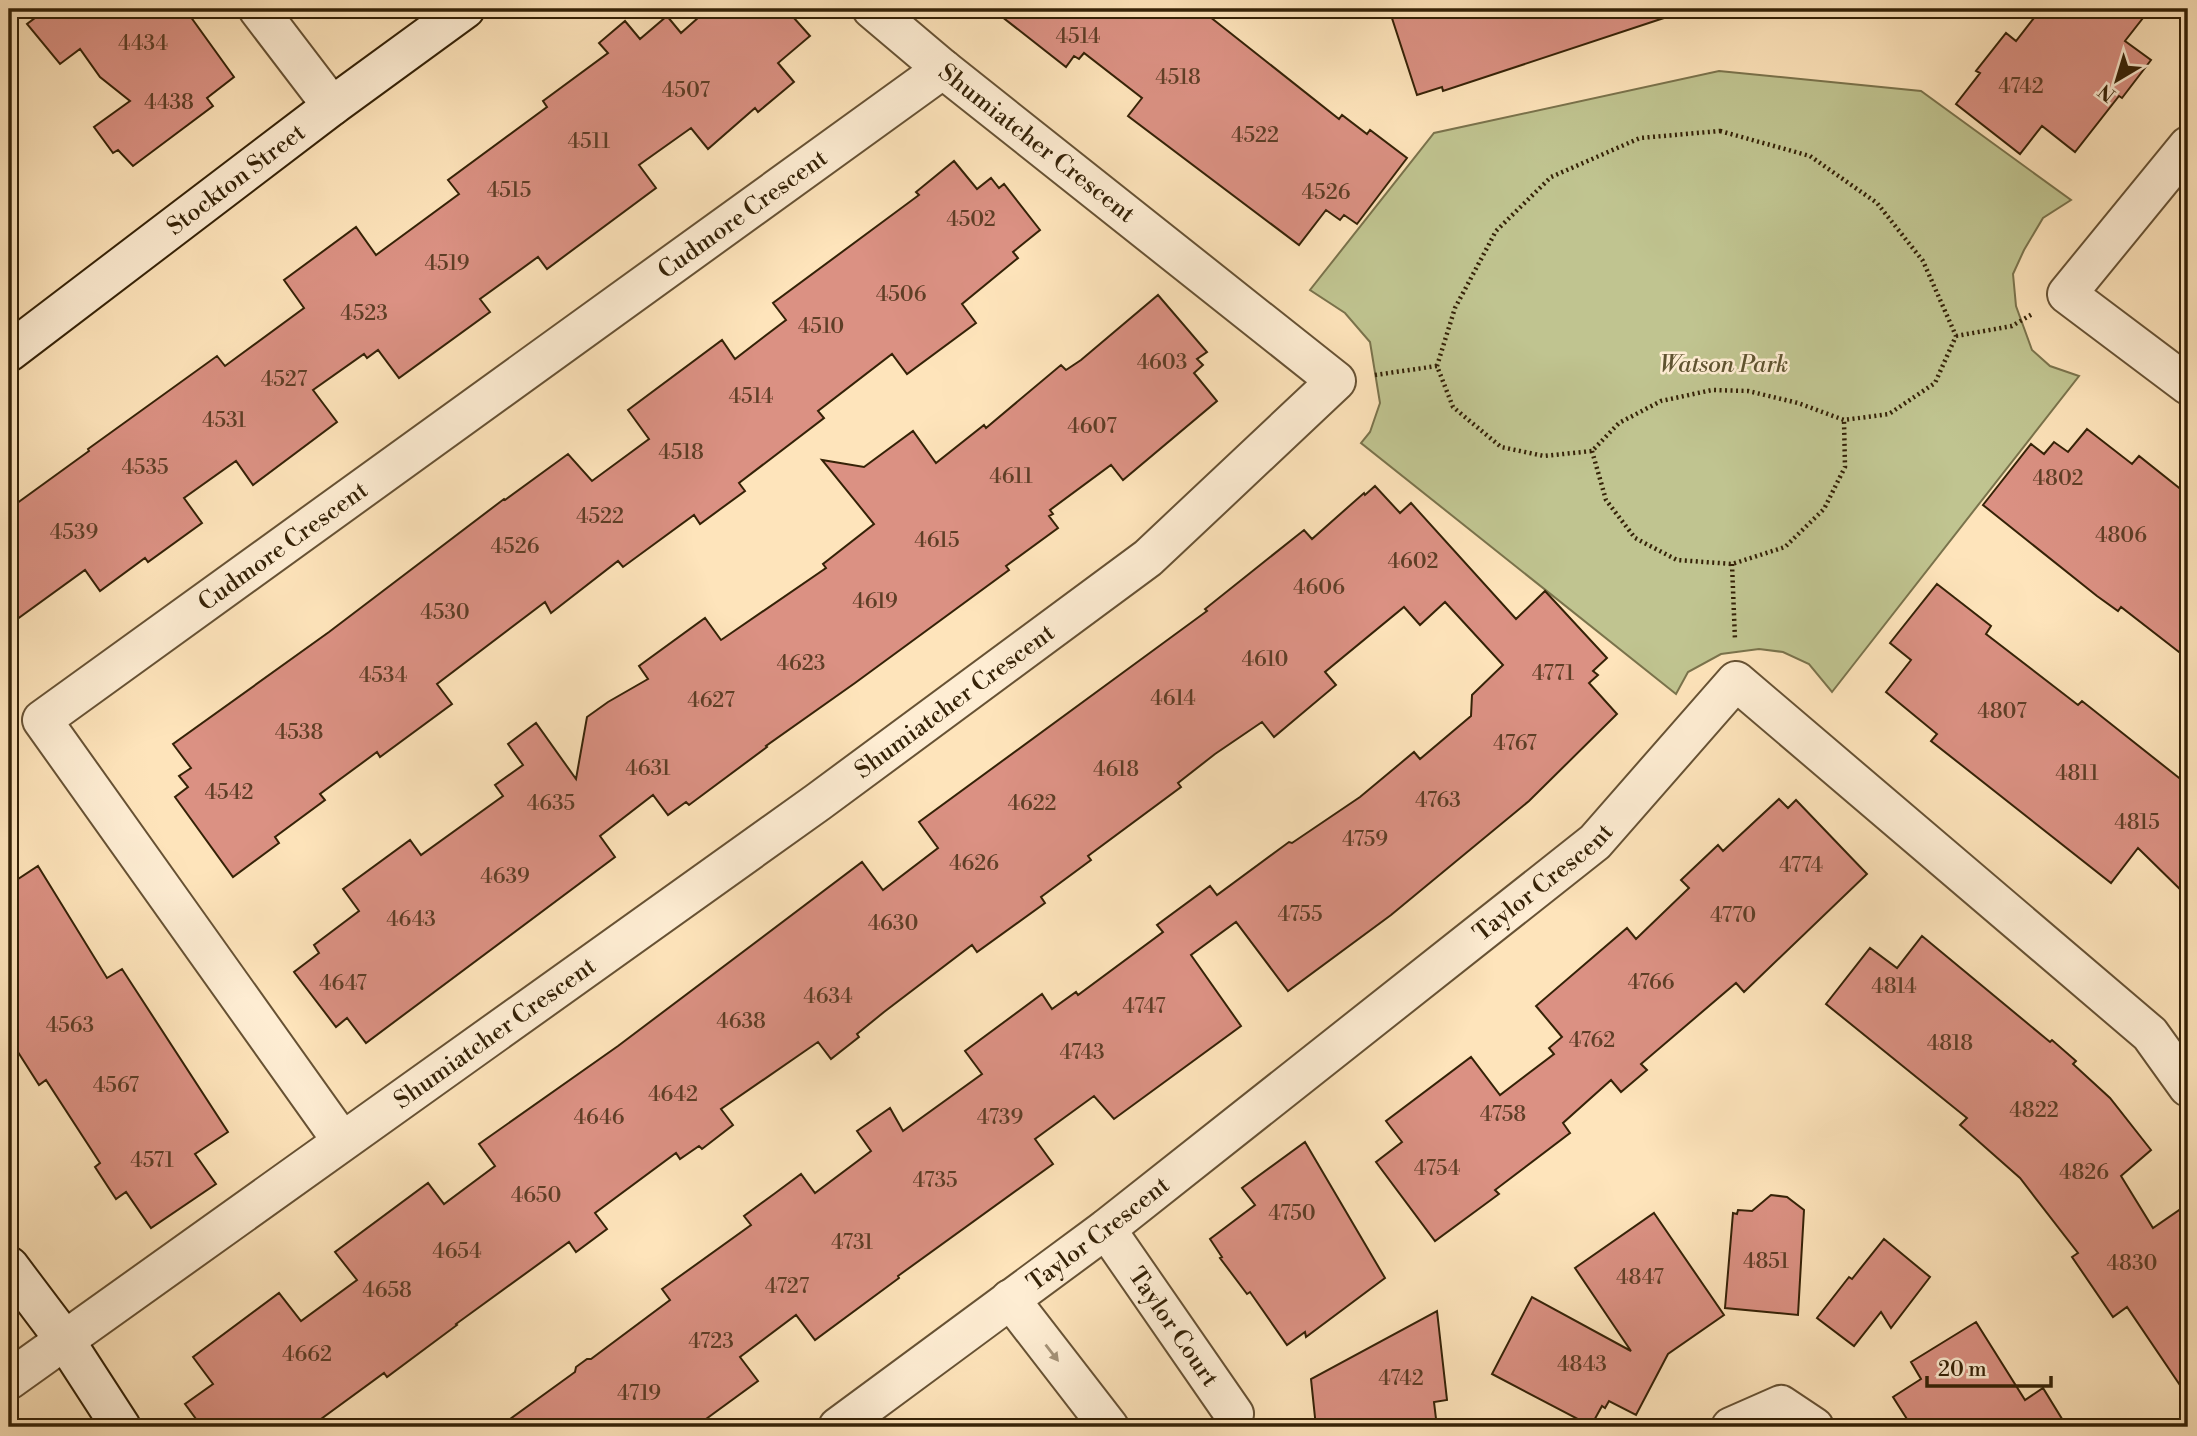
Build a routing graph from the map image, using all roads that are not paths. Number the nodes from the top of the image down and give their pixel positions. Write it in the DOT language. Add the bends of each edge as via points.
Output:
graph roads {
  1 [pos="258,9"];
  2 [pos="465,9"];
  3 [pos="872,9"];
  4 [pos="943,68"];
  5 [pos="332,106"];
  6 [pos="2188,146"];
  7 [pos="9,352"];
  8 [pos="2188,385"];
  9 [pos="2188,1087"];
  10 [pos="342,1141"];
  11 [pos="1106,1229"];
  12 [pos="9,1266"];
  13 [pos="1010,1299"];
  14 [pos="64,1339"];
  15 [pos="9,1380"];
  16 [pos="121,1427"];
  17 [pos="838,1427"];
  18 [pos="1109,1427"];
  19 [pos="1231,1427"];
  20 [pos="1731,1427"];
  21 [pos="1814,1427"];
  1 -- 5 [label="street"];
  2 -- 5 [label="street, Stockton Street"];
  3 -- 4 [label="street, Shumiatcher Crescent"];
  4 -- 10 [label="street, Cudmore Crescent" via="42,720"];
  4 -- 10 [label="street, Shumiatcher Crescent" via="1336,381 1148,558 818,802"];
  5 -- 7 [label="street, Stockton Street"];
  6 -- 8 [label="street" via="2067,294"];
  9 -- 11 [label="street, Taylor Crescent" via="2150,1034 1737,681 1595,842"];
  10 -- 14 [label="street, Shumiatcher Crescent"];
  11 -- 13 [label="street, Taylor Crescent"];
  11 -- 19 [label="street, Taylor Court" via="1234,1414"];
  12 -- 14 [label="street"];
  13 -- 17 [label="street, Taylor Crescent"];
  13 -- 18 [label="street, one-way"];
  14 -- 15 [label="street, Shumiatcher Crescent"];
  14 -- 16 [label="street"];
  20 -- 21 [label="street" via="1781,1405"];
}
